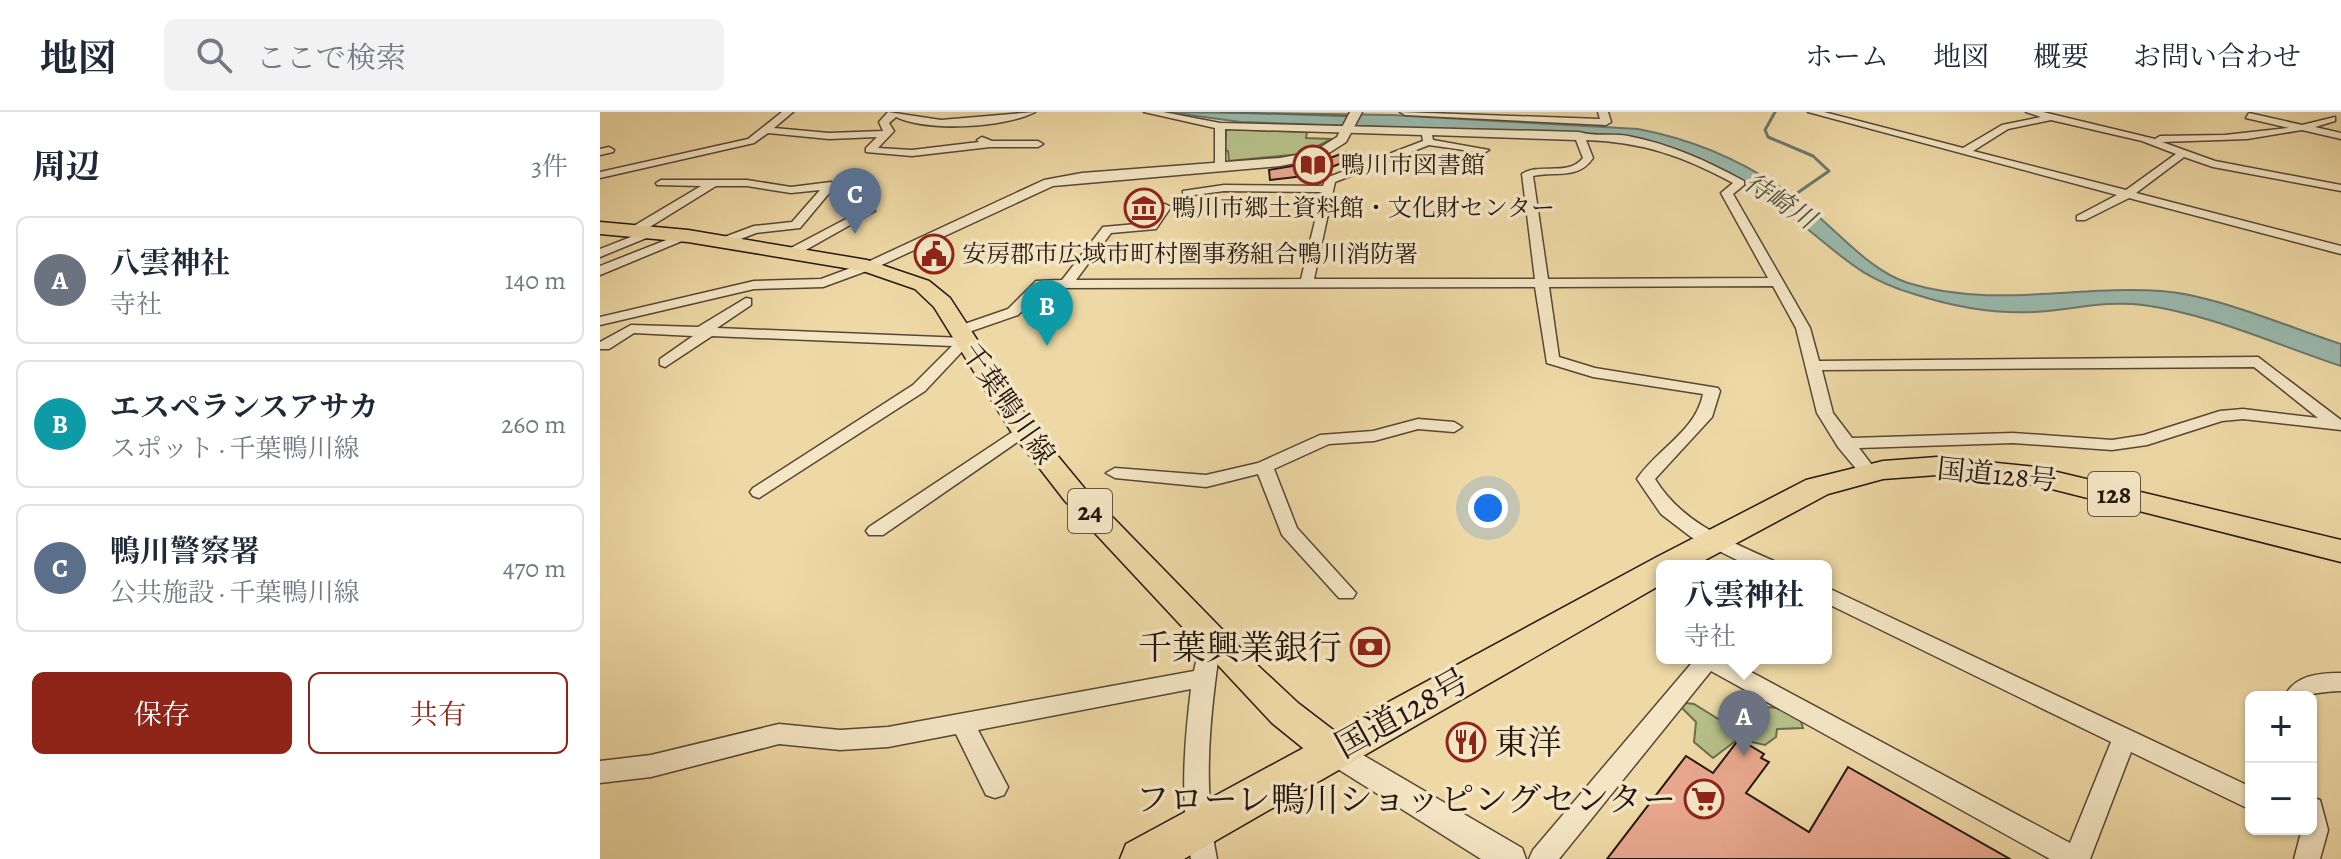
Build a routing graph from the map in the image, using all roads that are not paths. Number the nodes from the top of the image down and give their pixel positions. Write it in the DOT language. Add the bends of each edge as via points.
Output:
graph roads {
  1 [pos="788,112"];
  2 [pos="1030,112"];
  3 [pos="1149,112"];
  4 [pos="1356,112"];
  5 [pos="1405,112"];
  6 [pos="1603,112"];
  7 [pos="1813,112"];
  8 [pos="2031,112"];
  9 [pos="2076,112"];
  10 [pos="894,113"];
  11 [pos="2249,116"];
  12 [pos="2061,119"];
  13 [pos="2332,119"];
  14 [pos="1220,126"];
  15 [pos="1348,127"];
  16 [pos="2302,129"];
  17 [pos="768,130"];
  18 [pos="887,134"];
  19 [pos="1579,135"];
  20 [pos="1427,136"];
  21 [pos="2341,136"];
  22 [pos="2145,139"];
  23 [pos="1007,144"];
  24 [pos="1038,144"];
  25 [pos="1484,150"];
  26 [pos="1964,152"];
  27 [pos="999,153"];
  28 [pos="2183,153"];
  29 [pos="1220,167"];
  30 [pos="604,173"];
  31 [pos="661,183"];
  32 [pos="713,184"];
  33 [pos="610,186"];
  34 [pos="2341,188"];
  35 [pos="1329,189"];
  36 [pos="1187,193"];
  37 [pos="2128,194"];
  38 [pos="860,205"];
  39 [pos="1165,207"];
  40 [pos="2081,218"];
  41 [pos="600,228"];
  42 [pos="637,230"];
  43 [pos="688,236"];
  44 [pos="600,237"];
  45 [pos="723,242"];
  46 [pos="2341,250"];
  47 [pos="600,253"];
  48 [pos="791,253"];
  49 [pos="867,266"];
  50 [pos="600,271"];
  51 [pos="1543,282"];
  52 [pos="1778,282"];
  53 [pos="798,283"];
  54 [pos="1307,283"];
  55 [pos="1066,284"];
  56 [pos="810,295"];
  57 [pos="746,302"];
  58 [pos="600,321"];
  59 [pos="704,333"];
  60 [pos="961,337"];
  61 [pos="604,346"];
  62 [pos="665,362"];
  63 [pos="1811,366"];
  64 [pos="1454,427"];
  65 [pos="1023,430"];
  66 [pos="1844,443"];
  67 [pos="1264,467"];
  68 [pos="1115,473"];
  69 [pos="1869,473"];
  70 [pos="759,492"];
  71 [pos="876,531"];
  72 [pos="1711,541"];
  73 [pos="2341,551"];
  74 [pos="1677,560"];
  75 [pos="1754,560"];
  76 [pos="1656,571"];
  77 [pos="1346,593"];
  78 [pos="1832,597"];
  79 [pos="1210,640"];
  80 [pos="1704,664"];
  81 [pos="1717,664"];
  82 [pos="1203,678"];
  83 [pos="2341,682"];
  84 [pos="2300,691"];
  85 [pos="961,721"];
  86 [pos="2124,739"];
  87 [pos="1332,750"];
  88 [pos="600,772"];
  89 [pos="995,787"];
  90 [pos="2245,796"];
  91 [pos="2310,835"];
  92 [pos="1200,844"];
  93 [pos="1142,859"];
  94 [pos="1510,859"];
  95 [pos="1542,859"];
  96 [pos="2076,859"];
  97 [pos="2307,859"];
  1 -- 17 [label="street"];
  2 -- 10 [label="street" via="956,122"];
  3 -- 14 [label="street"];
  4 -- 15 [label="street"];
  5 -- 6 [label="street" via="1606,122"];
  7 -- 26 [label="street"];
  8 -- 12 [label="street"];
  9 -- 12 [label="street"];
  10 -- 18 [label="street" via="884,122 890,129"];
  11 -- 16 [label="street"];
  12 -- 22 [label="street"];
  12 -- 26 [label="street" via="2005,127"];
  13 -- 16 [label="street"];
  14 -- 15 [label="street"];
  14 -- 29 [label="street"];
  15 -- 20 [label="street"];
  15 -- 29 [label="street" via="1336,144 1317,155"];
  16 -- 21 [label="street"];
  16 -- 22 [label="street" via="2242,139"];
  17 -- 18 [label="street"];
  17 -- 30 [label="street" via="751,141"];
  18 -- 23 [label="street" via="870,150"];
  19 -- 20 [label="street"];
  19 -- 51 [label="street" via="1588,158 1585,164 1527,174"];
  19 -- 52 [label="street" via="1658,145 1740,183 1727,193"];
  20 -- 25 [label="street"];
  20 -- 35 [label="street" via="1336,176"];
  22 -- 28 [label="street"];
  23 -- 24 [label="street"];
  23 -- 27 [label="street"];
  26 -- 37 [label="street"];
  28 -- 34 [label="street"];
  28 -- 37 [label="street"];
  29 -- 49 [label="street" via="1049,183"];
  30 -- 33 [label="street"];
  31 -- 32 [label="street"];
  32 -- 42 [label="street"];
  32 -- 45 [label="street" via="791,190 833,183 796,225 754,230"];
  35 -- 36 [label="street"];
  35 -- 54 [label="street"];
  37 -- 40 [label="street"];
  37 -- 46 [label="street"];
  38 -- 48 [label="street" via="869,211"];
  39 -- 55 [label="street" via="1152,226 1107,230"];
  41 -- 42 [label="main road, 千葉鴨川線 / 24"];
  42 -- 43 [label="main road, 千葉鴨川線 / 24"];
  42 -- 44 [label="street"];
  42 -- 47 [label="street"];
  43 -- 45 [label="main road, 千葉鴨川線 / 24"];
  43 -- 50 [label="street"];
  45 -- 48 [label="main road, 千葉鴨川線 / 24"];
  48 -- 49 [label="main road, 千葉鴨川線 / 24"];
  49 -- 53 [label="street" via="823,283"];
  49 -- 60 [label="main road, 千葉鴨川線 / 24" via="922,285 942,303"];
  51 -- 52 [label="street"];
  51 -- 54 [label="street"];
  51 -- 72 [label="street" via="1552,360 1712,391 1705,420 1658,460 1646,479 1652,492"];
  52 -- 63 [label="street" via="1803,328"];
  53 -- 56 [label="street" via="786,293"];
  53 -- 58 [label="street" via="754,285"];
  54 -- 55 [label="street"];
  55 -- 60 [label="street" via="1034,287 1013,312"];
  57 -- 59 [label="street"];
  59 -- 60 [label="street"];
  59 -- 61 [label="street" via="631,329"];
  59 -- 62 [label="street"];
  60 -- 65 [label="main road, 千葉鴨川線 / 24"];
  60 -- 70 [label="street" via="919,388"];
  63 -- 66 [label="street" via="1825,413"];
  63 -- 66 [label="street" via="2258,362 2338,426 2243,414 2112,445 1999,438"];
  64 -- 67 [label="street" via="1418,424 1374,436 1326,439"];
  65 -- 71 [label="street"];
  65 -- 79 [label="main road, 千葉鴨川線 / 24" via="1122,548"];
  66 -- 69 [label="street"];
  67 -- 68 [label="street" via="1206,481"];
  67 -- 77 [label="street" via="1289,531"];
  69 -- 72 [label="highway, 国道128号 / 128" via="1817,487"];
  69 -- 73 [label="highway, 国道128号 / 128" via="1951,467 2036,476"];
  72 -- 74 [label="highway, 国道128号 / 128"];
  72 -- 75 [label="street"];
  76 -- 87 [label="highway, 国道128号 / 128"];
  78 -- 86 [label="street"];
  79 -- 82 [label="street"];
  79 -- 87 [label="main road, 千葉鴨川線 / 24"];
  80 -- 95 [label="street"];
  81 -- 96 [label="street"];
  82 -- 85 [label="street"];
  82 -- 92 [label="street"];
  83 -- 84 [label="street" via="2315,682"];
  85 -- 88 [label="street" via="862,739 779,734 651,766"];
  85 -- 89 [label="street"];
  86 -- 90 [label="street"];
  86 -- 96 [label="street"];
  87 -- 92 [label="highway, 国道128号 / 128"];
  87 -- 94 [label="street"];
  91 -- 97 [label="street"];
  92 -- 93 [label="highway, 国道128号 / 128"];
}
